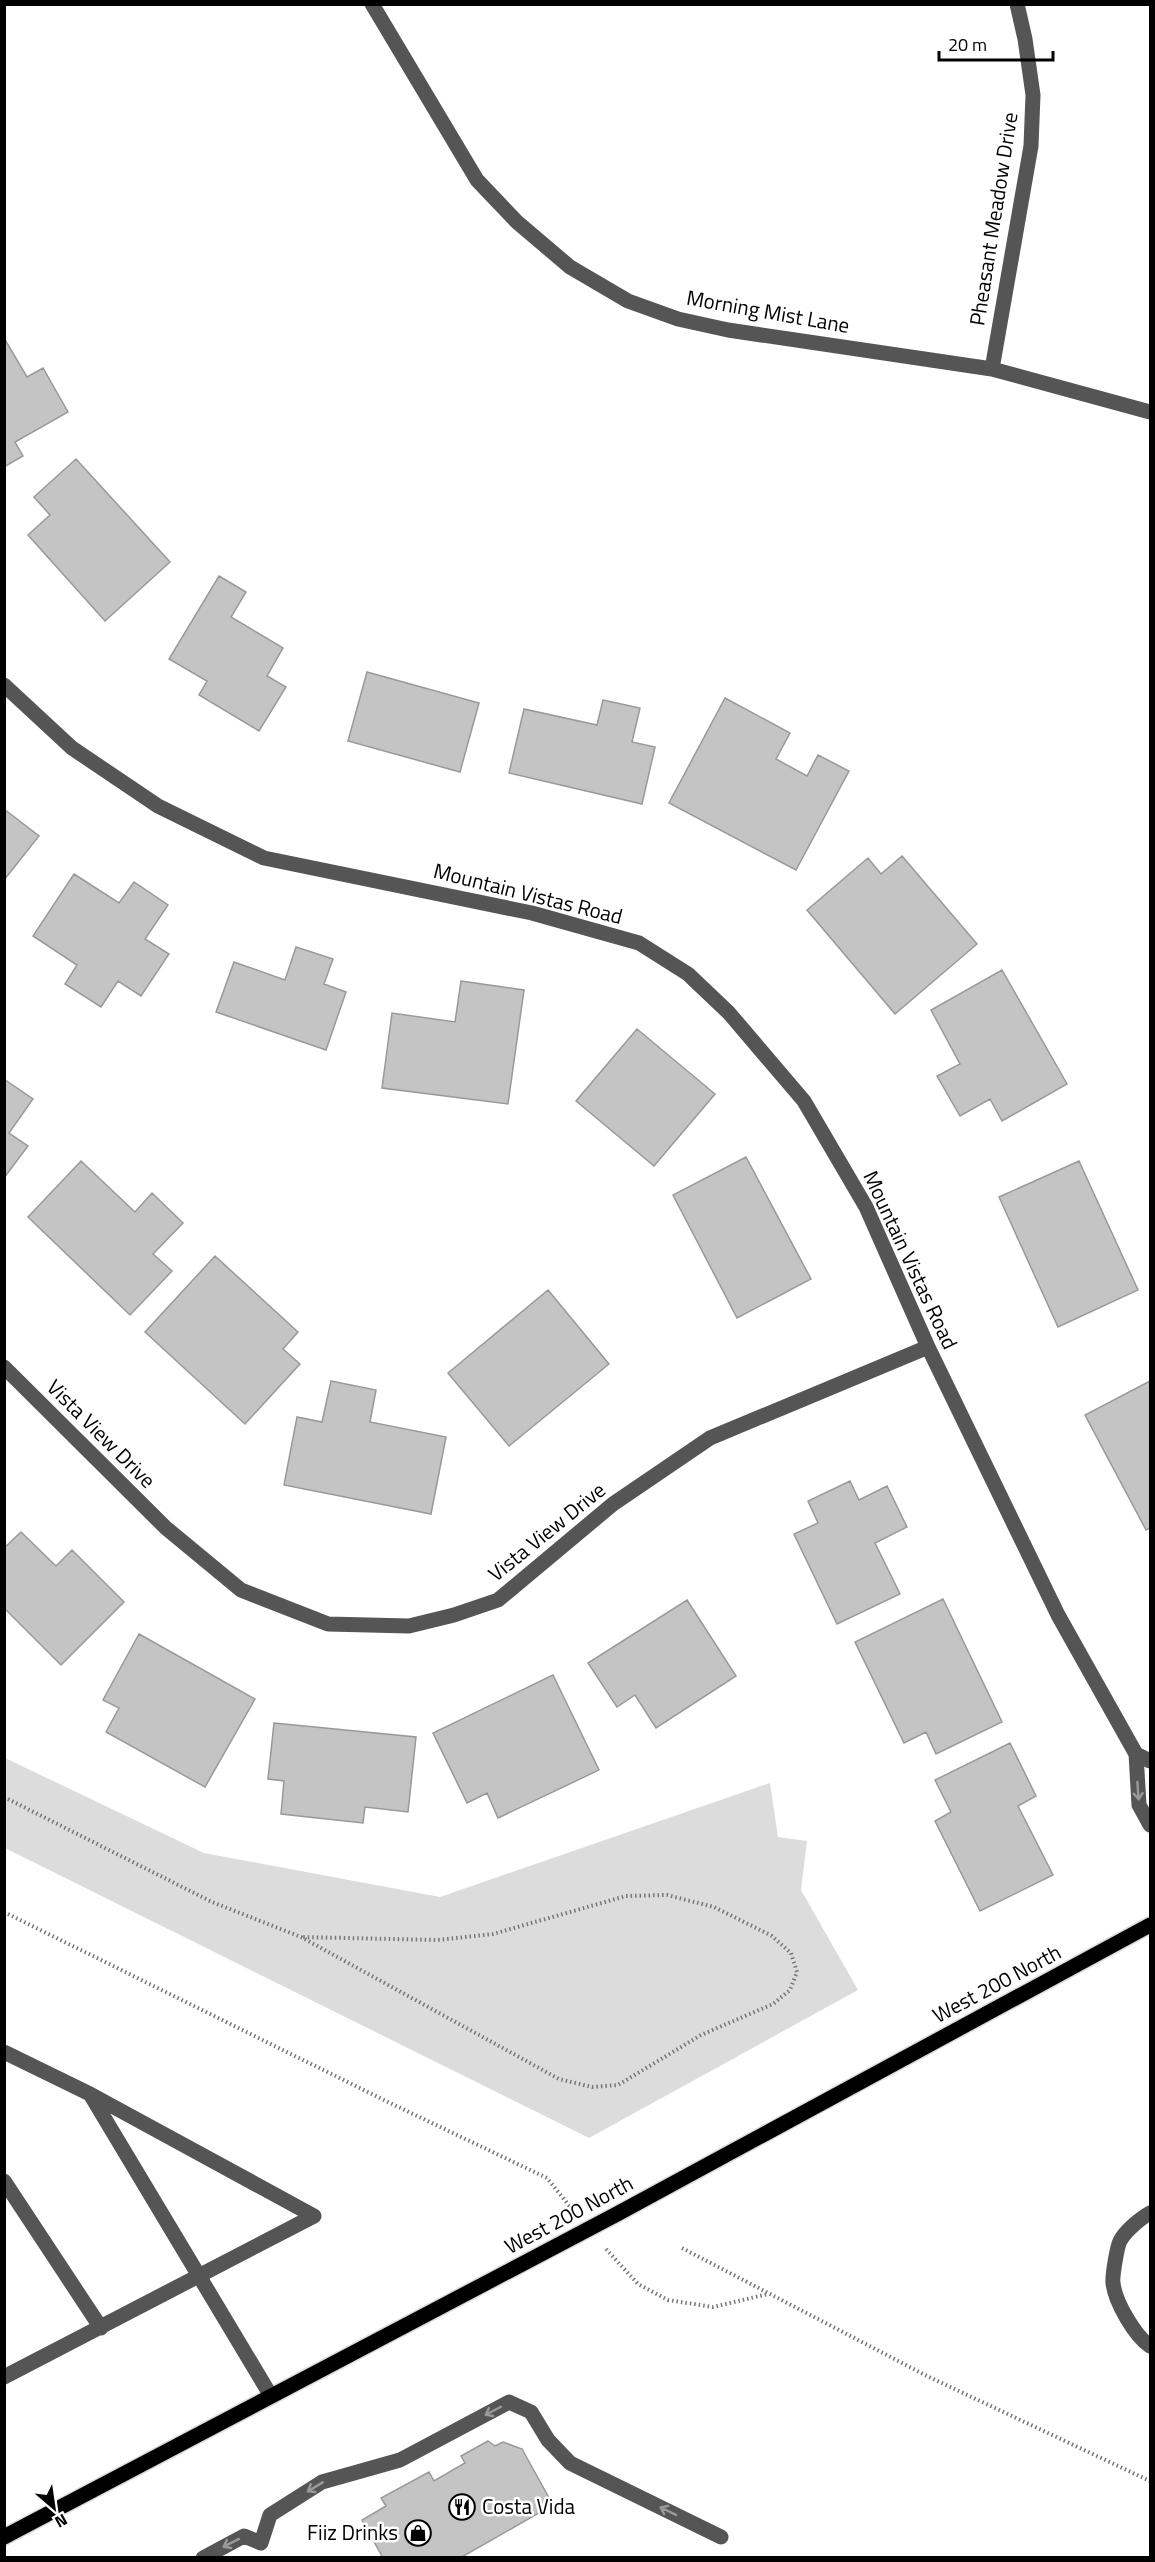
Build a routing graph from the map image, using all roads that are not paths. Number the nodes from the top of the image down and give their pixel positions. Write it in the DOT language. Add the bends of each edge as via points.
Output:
graph roads {
  1 [pos="372,4"];
  2 [pos="1017,4"];
  3 [pos="992,369"];
  4 [pos="1150,412"];
  5 [pos="4,685"];
  6 [pos="928,1347"];
  7 [pos="4,1367"];
  8 [pos="1136,1754"];
  9 [pos="1150,1761"];
  10 [pos="1150,1825"];
  11 [pos="1150,1925"];
  12 [pos="4,2052"];
  13 [pos="90,2094"];
  14 [pos="4,2181"];
  15 [pos="1150,2213"];
  16 [pos="200,2277"];
  17 [pos="101,2328"];
  18 [pos="1150,2346"];
  19 [pos="4,2377"];
  20 [pos="272,2396"];
  21 [pos="4,2537"];
  22 [pos="721,2537"];
  23 [pos="203,2558"];
  1 -- 3 [label="street, Morning Mist Lane" via="477,180 517,222 570,267 619,295 678,319 728,330"];
  2 -- 3 [label="street, Pheasant Meadow Drive" via="1033,95 1031,146"];
  3 -- 4 [label="street, Morning Mist Lane"];
  5 -- 6 [label="street, Mountain Vistas Road" via="72,748 158,806 264,858 532,913 639,943 688,974 729,1013 804,1101 866,1208"];
  6 -- 7 [label="street, Vista View Drive" via="710,1438 613,1504 498,1600 409,1626 328,1624 241,1590 166,1528"];
  6 -- 8 [label="street, Mountain Vistas Road" via="1058,1615"];
  8 -- 9 [label="street"];
  8 -- 10 [label="street, Mountain Vistas Road, one-way" via="1139,1805"];
  11 -- 20 [label="main road, West 200 North"];
  12 -- 13 [label="street"];
  13 -- 16 [label="street"];
  13 -- 16 [label="street" via="314,2216"];
  14 -- 17 [label="street"];
  15 -- 18 [label="street" via="1120,2241 1112,2282 1126,2317"];
  16 -- 17 [label="street"];
  16 -- 20 [label="street"];
  17 -- 19 [label="street"];
  20 -- 21 [label="main road, West 200 North"];
  22 -- 23 [label="street, one-way" via="570,2463 548,2440 531,2412 509,2402 400,2460 322,2482 270,2515 261,2543 244,2536"];
}
